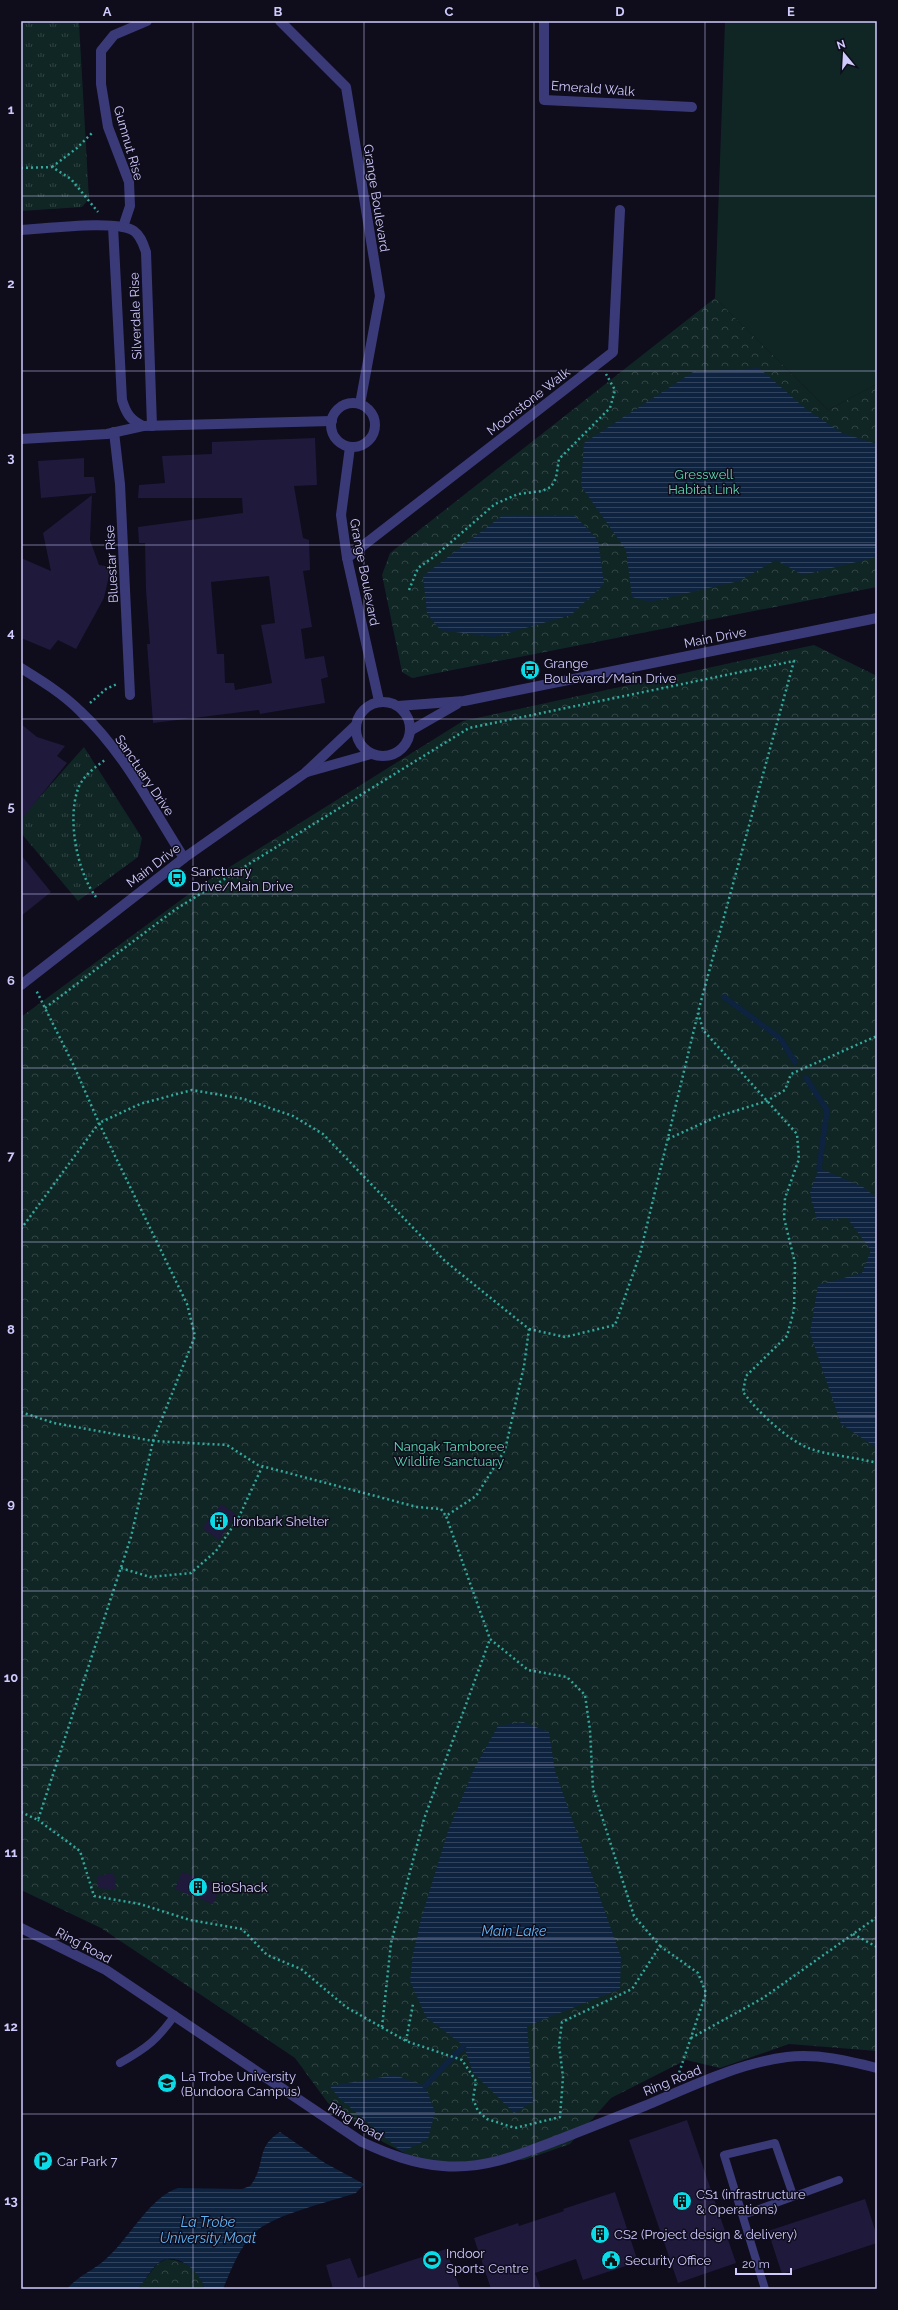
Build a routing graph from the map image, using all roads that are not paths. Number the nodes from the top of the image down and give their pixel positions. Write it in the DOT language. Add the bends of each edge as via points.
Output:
graph roads {
  1 [pos="147,21"];
  2 [pos="280,21"];
  3 [pos="544,21"];
  4 [pos="692,107"];
  5 [pos="620,210"];
  6 [pos="118,226"];
  7 [pos="21,230"];
  8 [pos="360,404"];
  9 [pos="332,421"];
  10 [pos="148,426"];
  11 [pos="114,432"];
  12 [pos="21,439"];
  13 [pos="350,447"];
  14 [pos="347,558"];
  15 [pos="877,618"];
  16 [pos="21,668"];
  17 [pos="130,695"];
  18 [pos="464,701"];
  19 [pos="379,702"];
  20 [pos="398,706"];
  21 [pos="355,726"];
  22 [pos="410,731"];
  23 [pos="371,754"];
  24 [pos="305,773"];
  25 [pos="184,858"];
  26 [pos="21,985"];
  27 [pos="21,1928"];
  28 [pos="175,2016"];
  29 [pos="120,2064"];
  30 [pos="877,2068"];
  31 [pos="839,2180"];
  32 [pos="792,2195"];
  33 [pos="743,2215"];
  34 [pos="765,2289"];
  1 -- 6 [label="street, Gumnut Rise" via="114,35 101,51 101,84 108,128 129,182 130,206"];
  2 -- 8 [label="street, Grange Boulevard" via="346,87 380,296"];
  3 -- 4 [label="street, Emerald Walk" via="544,100"];
  5 -- 14 [label="street, Moonstone Walk" via="613,352"];
  6 -- 7 [label="street"];
  6 -- 10 [label="street, Silverdale Rise" via="122,400 132,420"];
  6 -- 10 [label="street, Silverdale Rise" via="134,230 146,252"];
  8 -- 9 [label="street" via="347,404 340,408"];
  8 -- 13 [label="street" via="372,414 375,429 368,442"];
  9 -- 10 [label="street"];
  9 -- 13 [label="street" via="333,433 337,440"];
  10 -- 11 [label="street"];
  11 -- 12 [label="street"];
  11 -- 17 [label="street, Bluestar Rise" via="120,484"];
  13 -- 14 [label="street, Grange Boulevard" via="341,515"];
  14 -- 19 [label="street, Grange Boulevard"];
  15 -- 18 [label="street, Main Drive"];
  16 -- 25 [label="street, Sanctuary Drive" via="54,689 81,711 116,751"];
  18 -- 20 [label="street, Main Drive"];
  18 -- 22 [label="street, Main Drive"];
  19 -- 20 [label="street"];
  19 -- 21 [label="street" via="363,709"];
  20 -- 22 [label="street" via="407,716"];
  21 -- 23 [label="street" via="358,742"];
  21 -- 24 [label="street, Main Drive"];
  22 -- 23 [label="street" via="404,747 397,753 380,757"];
  23 -- 24 [label="street, Main Drive"];
  24 -- 25 [label="street, Main Drive"];
  25 -- 26 [label="street, Main Drive"];
  27 -- 28 [label="street, Ring Road" via="106,1970"];
  28 -- 29 [label="lane" via="156,2040"];
  28 -- 30 [label="street, Ring Road" via="362,2142 389,2154 443,2166 486,2164 512,2158 755,2063 789,2057 843,2060"];
  31 -- 32 [label="lane"];
  32 -- 33 [label="lane"];
  32 -- 33 [label="lane" via="775,2143 724,2155"];
  33 -- 34 [label="lane" via="745,2230"];
}
